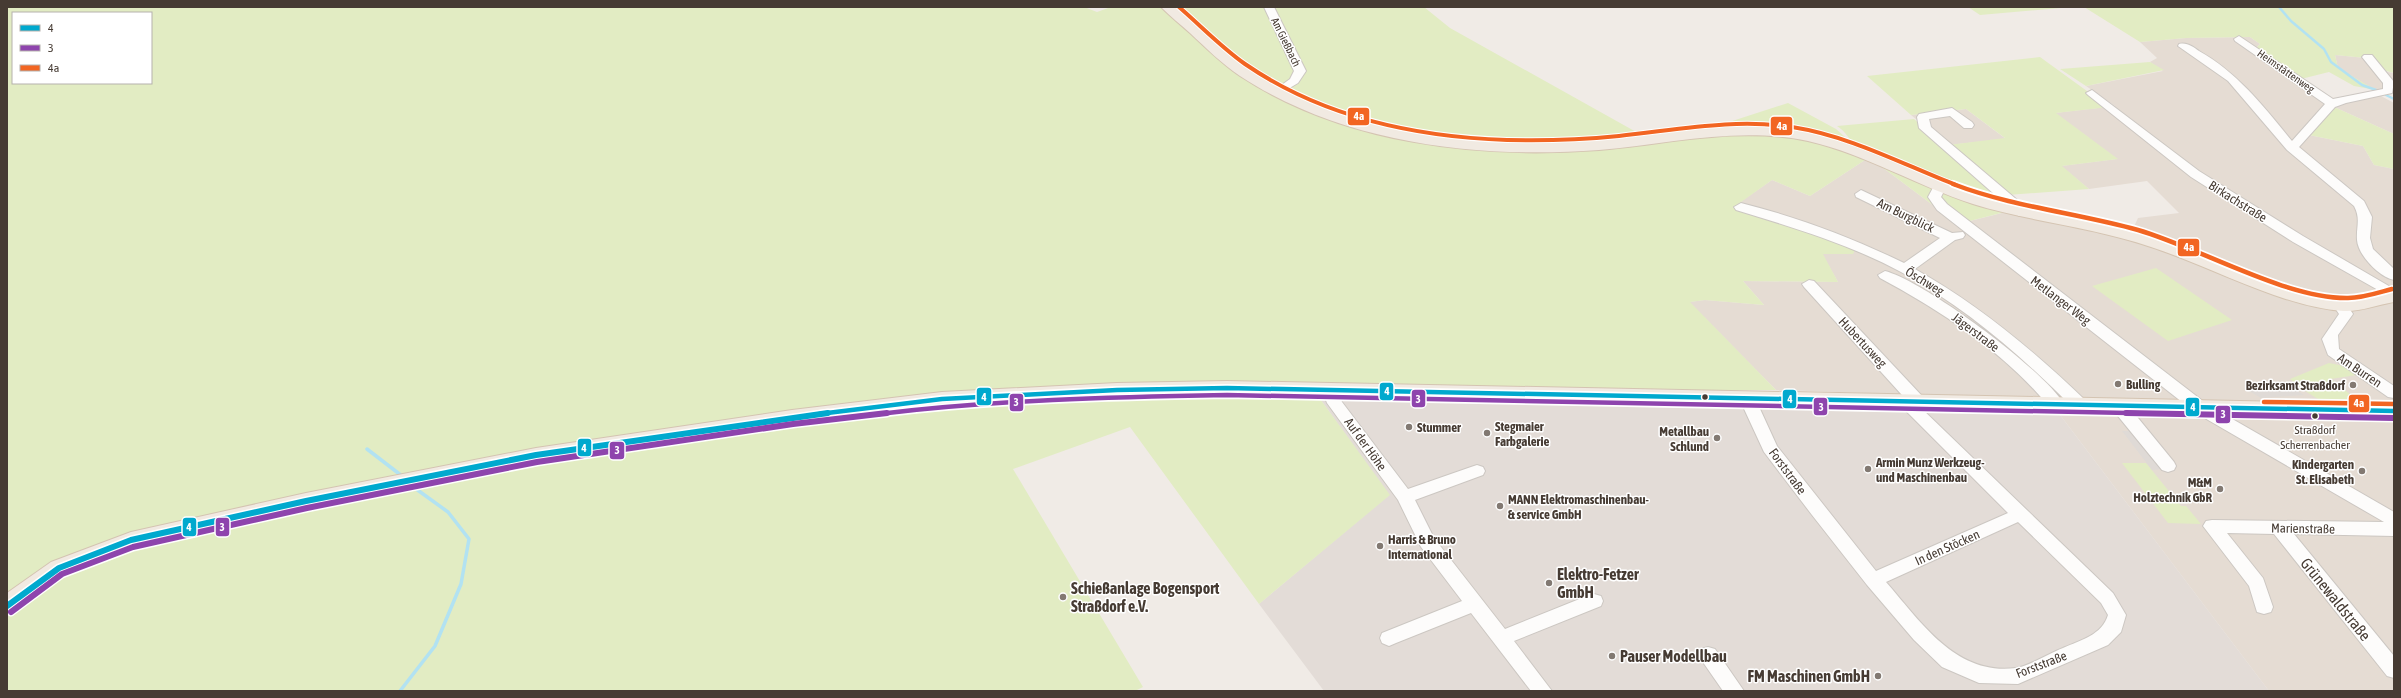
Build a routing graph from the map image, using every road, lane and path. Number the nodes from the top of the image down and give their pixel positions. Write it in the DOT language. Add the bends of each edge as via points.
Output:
graph roads {
  1 [pos="1168,7"];
  2 [pos="1269,7"];
  3 [pos="2239,39"];
  4 [pos="2183,46"];
  5 [pos="2368,57"];
  6 [pos="2388,73"];
  7 [pos="1278,92"];
  8 [pos="2092,94"];
  9 [pos="2332,104"];
  10 [pos="1968,125"];
  11 [pos="2291,147"];
  12 [pos="1940,187"];
  13 [pos="1861,194"];
  14 [pos="1741,207"];
  15 [pos="2024,213"];
  16 [pos="1973,231"];
  17 [pos="1950,238"];
  18 [pos="1905,269"];
  19 [pos="1885,275"];
  20 [pos="2394,276"];
  21 [pos="1809,284"];
  22 [pos="2394,296"];
  23 [pos="2340,305"];
  24 [pos="1330,390"];
  25 [pos="2394,393"];
  26 [pos="1747,398"];
  27 [pos="2056,404"];
  28 [pos="2080,405"];
  29 [pos="1916,406"];
  30 [pos="2119,406"];
  31 [pos="2202,409"];
  32 [pos="2394,411"];
  33 [pos="2168,466"];
  34 [pos="1477,471"];
  35 [pos="1405,497"];
  36 [pos="2021,514"];
  37 [pos="2394,520"];
  38 [pos="2278,528"];
  39 [pos="2394,529"];
  40 [pos="1873,580"];
  41 [pos="1594,601"];
  42 [pos="1475,604"];
  43 [pos="7,606"];
  44 [pos="2264,607"];
  45 [pos="1389,638"];
  46 [pos="1502,638"];
  47 [pos="1708,655"];
  48 [pos="2394,670"];
  49 [pos="1542,691"];
  50 [pos="1734,691"];
  1 -- 7 [label="main road" via="1226,58"];
  2 -- 7 [label="street, Am Gießbach" via="1300,71 1294,81"];
  3 -- 9 [label="street, Heimstättenweg"];
  4 -- 11 [label="street" via="2209,61 2232,79"];
  5 -- 6 [label="street"];
  6 -- 9 [label="street" via="2388,91"];
  7 -- 12 [label="main road" via="1336,116 1382,129 1479,145 1570,147 1721,130 1790,133 1843,146 1874,157"];
  8 -- 22 [label="street, Birkachstraße" via="2195,174"];
  9 -- 11 [label="street" via="2322,112 2300,142"];
  10 -- 15 [label="street" via="1952,112 1923,117 1925,128"];
  11 -- 20 [label="street" via="2359,204 2367,221 2364,244 2371,256"];
  12 -- 15 [label="main road"];
  12 -- 16 [label="street, Metlanger Weg" via="1934,200"];
  13 -- 17 [label="street, Am Burgblick"];
  14 -- 18 [label="street, Öschweg" via="1840,240"];
  15 -- 23 [label="main road" via="2139,237 2295,296"];
  16 -- 17 [label="street, Am Burgblick"];
  16 -- 31 [label="street, Metlanger Weg"];
  17 -- 18 [label="street, Am Burgblick"];
  18 -- 28 [label="street, Öschweg" via="1993,325 2016,343"];
  19 -- 27 [label="street, Jägerstraße" via="1933,301 1970,327 2020,366"];
  21 -- 29 [label="street, Hubertusweg"];
  22 -- 23 [label="main road"];
  23 -- 25 [label="street, Am Burren" via="2346,314 2330,336 2329,345 2333,352"];
  24 -- 26 [label="main road"];
  24 -- 35 [label="street, Auf der Höhe" via="1335,403"];
  24 -- 43 [label="main road" via="1125,389 942,399 792,417 536,455 306,500 131,540 58,568"];
  26 -- 29 [label="main road"];
  26 -- 40 [label="street, Forststraße" via="1770,448"];
  27 -- 28 [label="main road"];
  27 -- 29 [label="main road"];
  28 -- 30 [label="main road"];
  29 -- 36 [label="street, Forststraße"];
  30 -- 31 [label="main road"];
  30 -- 33 [label="street"];
  31 -- 32 [label="main road"];
  31 -- 37 [label="street, Metlanger Weg"];
  34 -- 35 [label="street"];
  35 -- 42 [label="street, Auf der Höhe" via="1427,542"];
  36 -- 40 [label="street, In den Stöcken"];
  36 -- 40 [label="street, Forststraße" via="2107,598 2117,615 2114,627 2101,640 2018,676 1979,675 1949,661 1921,635"];
  38 -- 39 [label="street, Marienstraße"];
  38 -- 44 [label="street, Marienstraße" via="2212,526 2257,583"];
  38 -- 48 [label="street, Grünewaldstraße"];
  41 -- 46 [label="street"];
  42 -- 45 [label="street"];
  42 -- 46 [label="street, Auf der Höhe"];
  46 -- 49 [label="street, Auf der Höhe"];
  47 -- 50 [label="street"];
}
